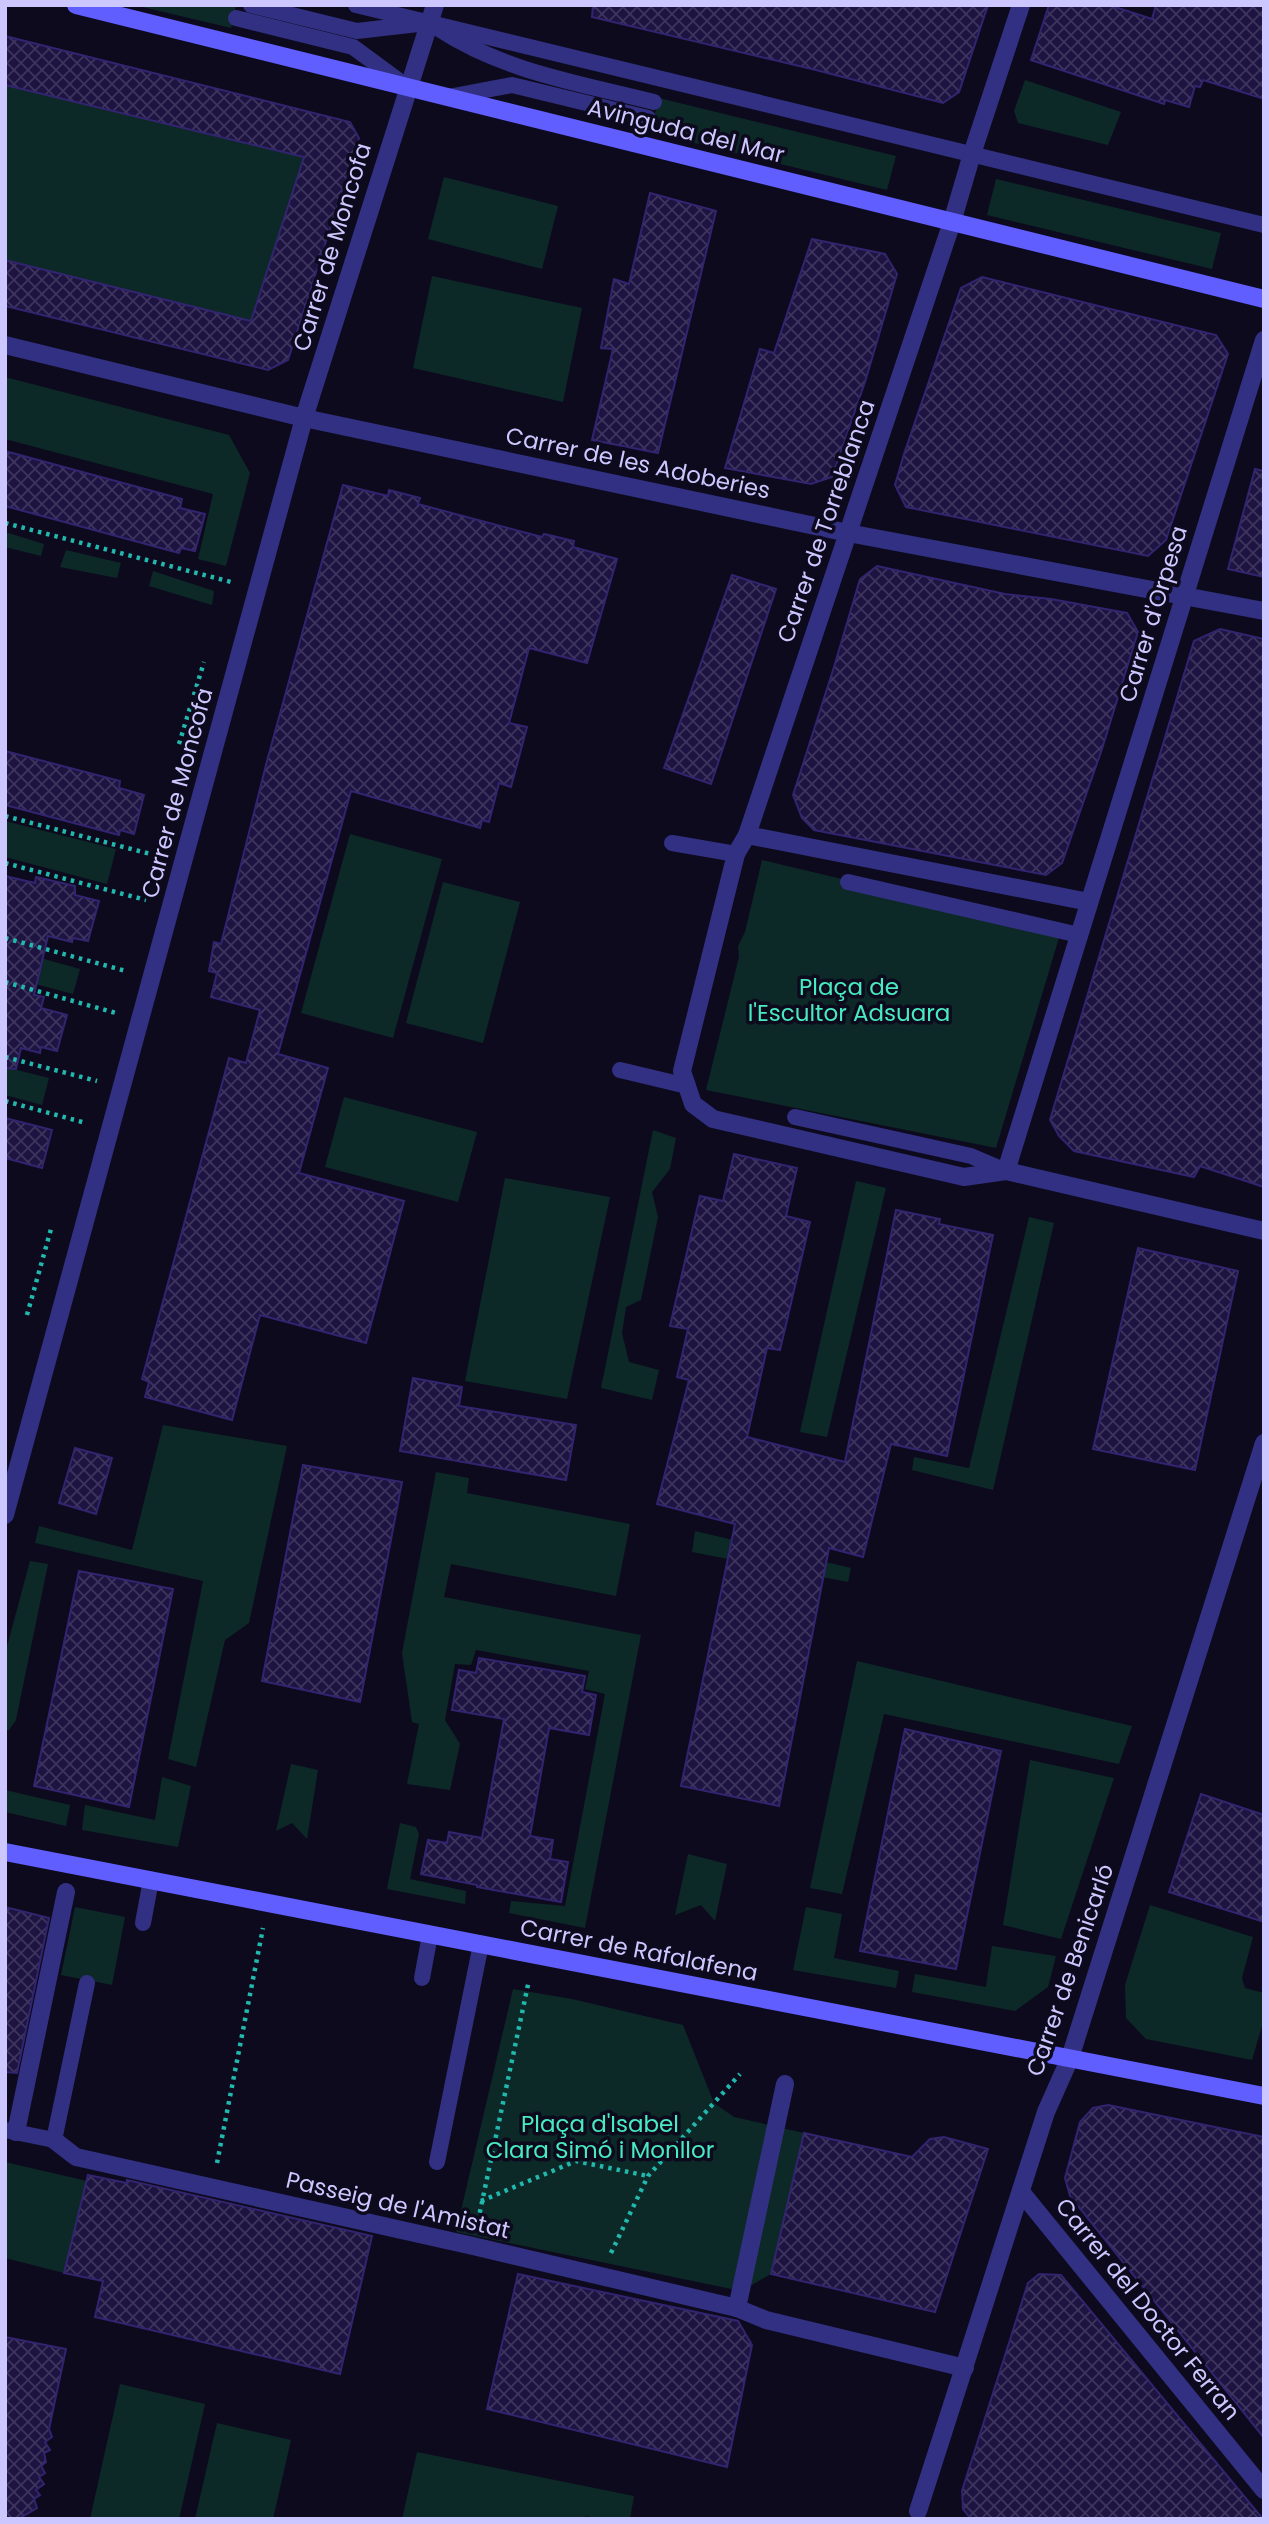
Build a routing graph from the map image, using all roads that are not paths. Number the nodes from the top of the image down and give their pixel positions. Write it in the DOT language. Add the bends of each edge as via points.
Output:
graph roads {
  1 [pos="251,5"];
  2 [pos="356,5"];
  3 [pos="435,5"];
  4 [pos="1021,5"];
  5 [pos="82,6"];
  6 [pos="236,18"];
  7 [pos="429,23"];
  8 [pos="407,87"];
  9 [pos="446,97"];
  10 [pos="654,102"];
  11 [pos="648,118"];
  12 [pos="972,154"];
  13 [pos="952,222"];
  14 [pos="1264,225"];
  15 [pos="1264,299"];
  16 [pos="1264,340"];
  17 [pos="5,345"];
  18 [pos="304,418"];
  19 [pos="848,533"];
  20 [pos="1184,595"];
  21 [pos="1264,611"];
  22 [pos="747,835"];
  23 [pos="672,843"];
  24 [pos="736,854"];
  25 [pos="848,882"];
  26 [pos="1089,902"];
  27 [pos="1079,935"];
  28 [pos="620,1070"];
  29 [pos="687,1086"];
  30 [pos="795,1117"];
  31 [pos="1006,1171"];
  32 [pos="1264,1231"];
  33 [pos="1264,1443"];
  34 [pos="5,1515"];
  35 [pos="5,1852"];
  36 [pos="151,1880"];
  37 [pos="66,1892"];
  38 [pos="143,1923"];
  39 [pos="430,1935"];
  40 [pos="481,1944"];
  41 [pos="422,1978"];
  42 [pos="87,1983"];
  43 [pos="1070,2058"];
  44 [pos="785,2084"];
  45 [pos="1264,2096"];
  46 [pos="11,2131"];
  47 [pos="54,2140"];
  48 [pos="437,2162"];
  49 [pos="1021,2192"];
  50 [pos="737,2308"];
  51 [pos="965,2368"];
  52 [pos="1264,2490"];
  53 [pos="917,2516"];
  1 -- 7 [label="lane" via="357,31"];
  2 -- 7 [label="lane, Avinguda del Mar"];
  3 -- 7 [label="street"];
  4 -- 12 [label="street"];
  5 -- 8 [label="street, Avinguda del Mar"];
  6 -- 8 [label="lane" via="354,47"];
  7 -- 8 [label="street"];
  7 -- 10 [label="lane" via="514,67"];
  7 -- 12 [label="lane, Avinguda del Mar"];
  8 -- 9 [label="street, Avinguda del Mar"];
  8 -- 18 [label="street, Carrer de Moncofa"];
  9 -- 11 [label="lane" via="512,85"];
  9 -- 13 [label="street, Avinguda del Mar"];
  12 -- 13 [label="street"];
  12 -- 14 [label="lane, Avinguda del Mar"];
  13 -- 15 [label="street, Avinguda del Mar"];
  13 -- 19 [label="street, Carrer de Torreblanca"];
  16 -- 20 [label="street, Carrer d'Orpesa"];
  17 -- 18 [label="street, Carrer de les Adoberies"];
  18 -- 19 [label="street, Carrer de les Adoberies"];
  18 -- 34 [label="street, Carrer de Moncofa"];
  19 -- 20 [label="street, Carrer de les Adoberies"];
  19 -- 22 [label="street, Carrer de Torreblanca"];
  20 -- 21 [label="street, Carrer de les Adoberies"];
  20 -- 26 [label="street, Carrer d'Orpesa"];
  22 -- 24 [label="street"];
  22 -- 26 [label="street"];
  23 -- 24 [label="lane"];
  24 -- 29 [label="street" via="682,1071"];
  25 -- 27 [label="lane"];
  26 -- 27 [label="street"];
  27 -- 31 [label="street"];
  28 -- 29 [label="lane"];
  29 -- 31 [label="street" via="693,1104 713,1119 964,1177"];
  30 -- 31 [label="lane" via="971,1156"];
  31 -- 32 [label="street"];
  33 -- 43 [label="street, Carrer de Benicarló"];
  35 -- 36 [label="street, Carrer de Rafalafena"];
  36 -- 38 [label="lane"];
  36 -- 39 [label="street, Carrer de Rafalafena"];
  37 -- 46 [label="street"];
  39 -- 40 [label="street, Carrer de Rafalafena"];
  39 -- 41 [label="lane"];
  40 -- 43 [label="street, Carrer de Rafalafena"];
  40 -- 48 [label="lane"];
  42 -- 47 [label="lane"];
  43 -- 45 [label="street, Carrer de Rafalafena"];
  43 -- 49 [label="street, Carrer de Benicarló" via="1046,2112"];
  44 -- 50 [label="street"];
  46 -- 47 [label="lane"];
  47 -- 50 [label="street, Passeig de l'Amistat" via="76,2157"];
  49 -- 51 [label="street, Carrer de Benicarló"];
  49 -- 52 [label="street, Carrer del Doctor Ferran"];
  50 -- 51 [label="street, Passeig de l'Amistat" via="766,2320"];
  51 -- 53 [label="street, Carrer de Benicarló"];
}
